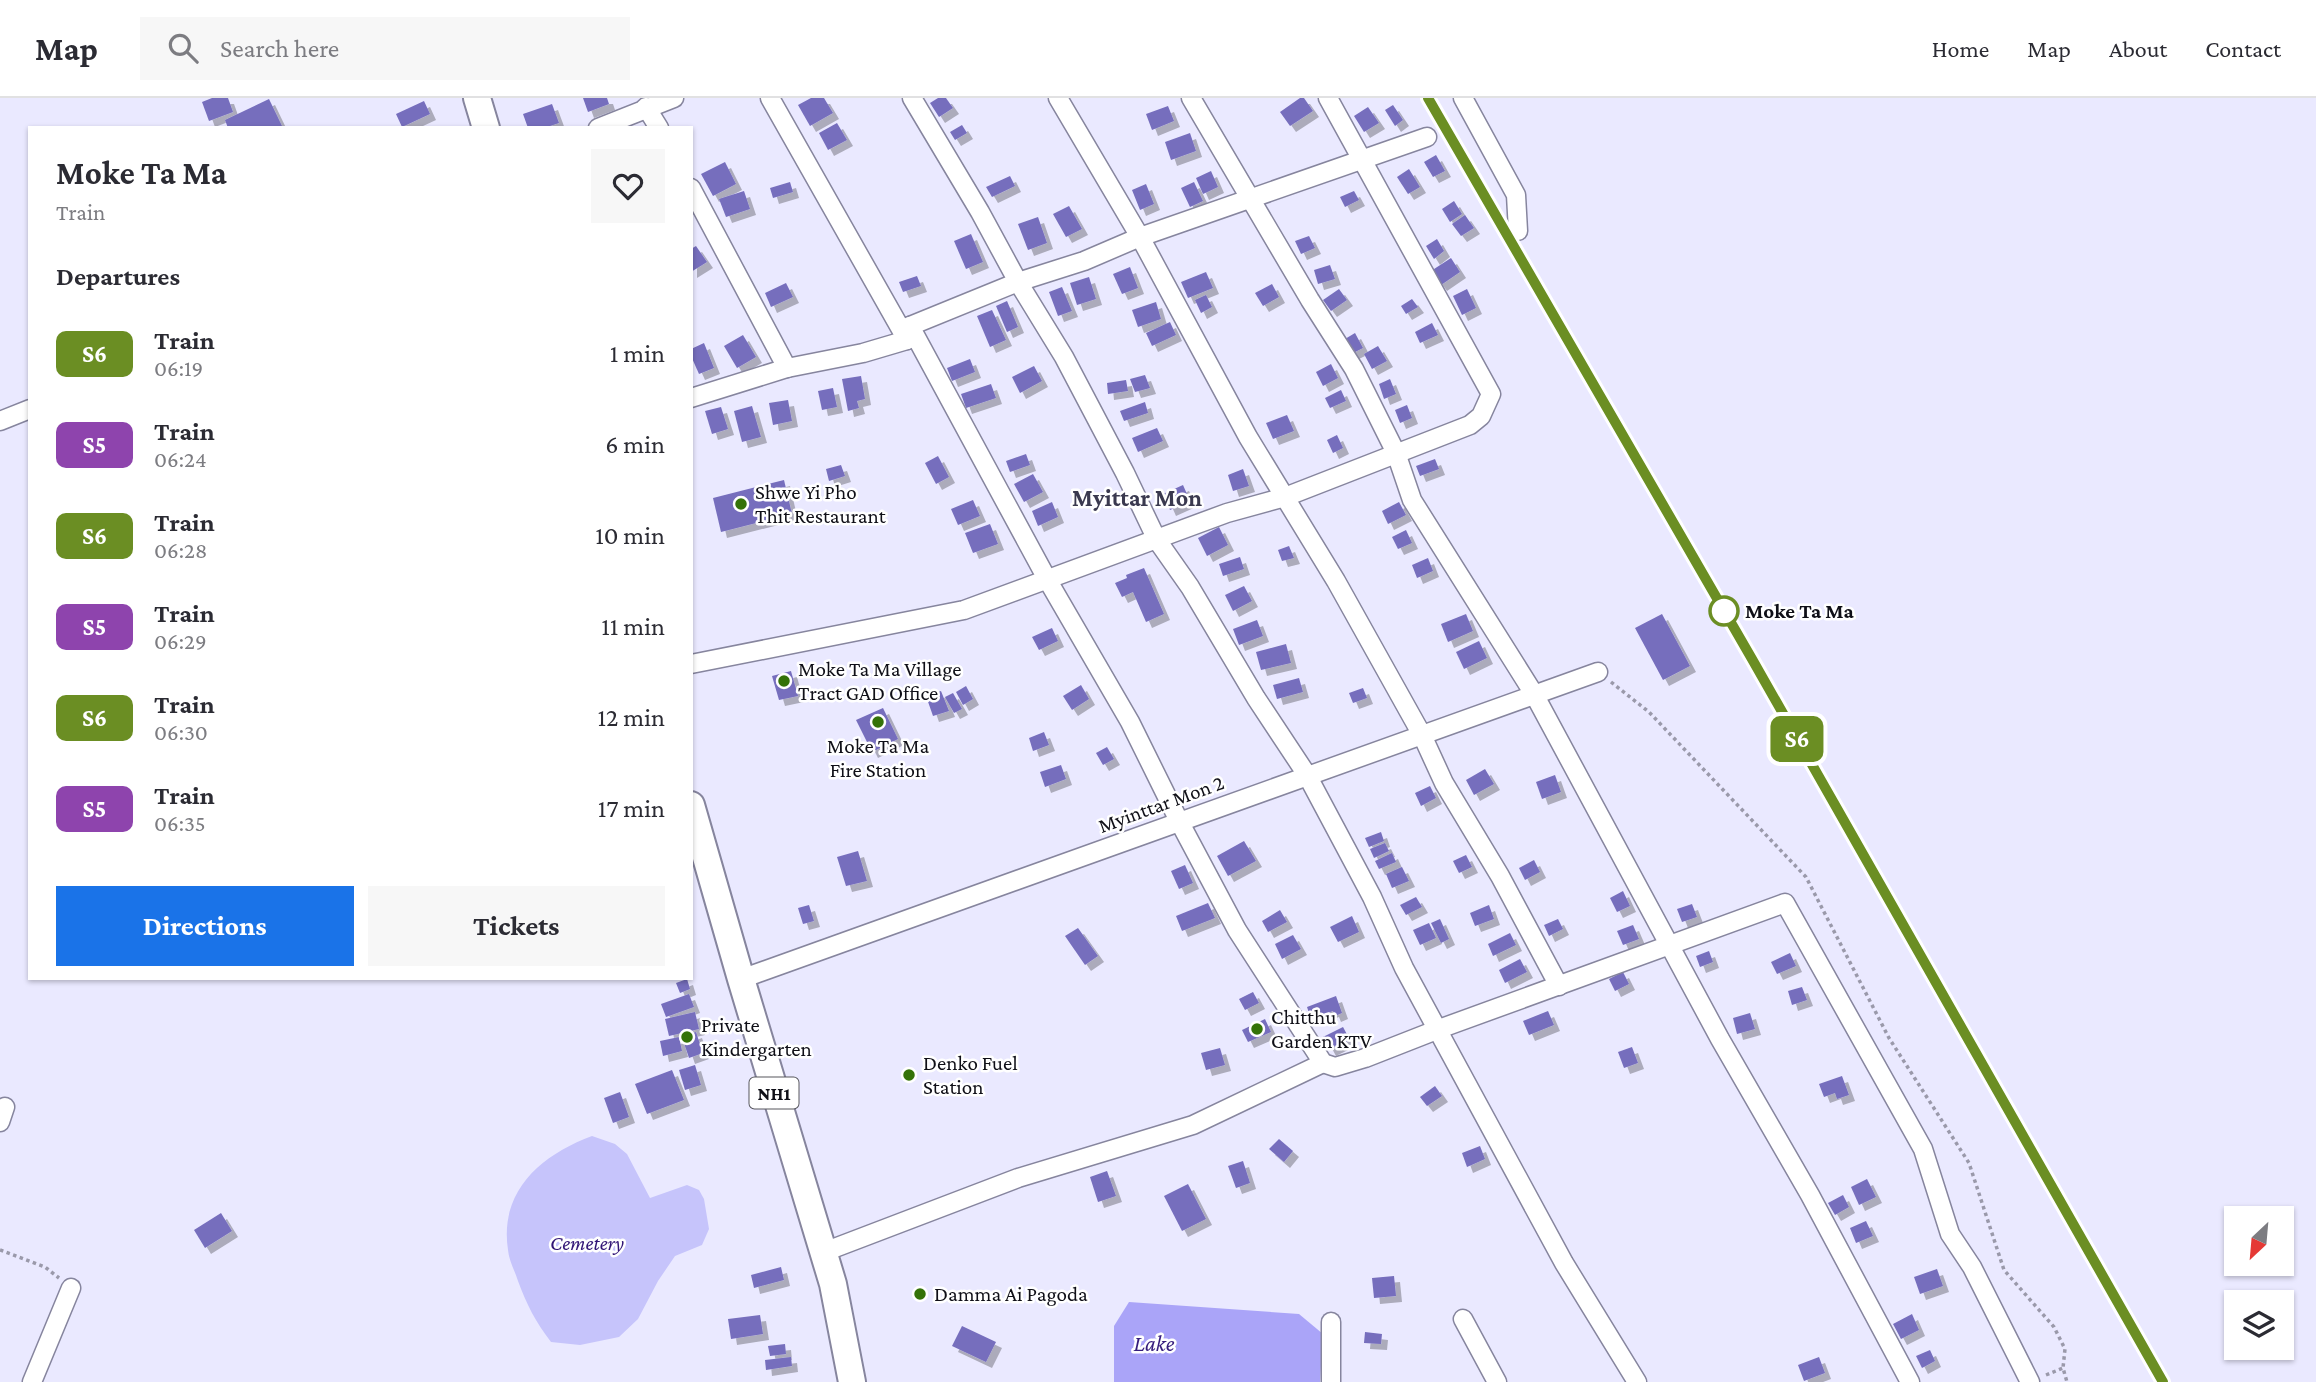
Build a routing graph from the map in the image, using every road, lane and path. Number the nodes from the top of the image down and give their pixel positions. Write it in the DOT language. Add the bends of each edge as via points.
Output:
graph roads {
  1 [pos="477,98"];
  2 [pos="674,98"];
  3 [pos="770,98"];
  4 [pos="912,98"];
  5 [pos="1058,98"];
  6 [pos="1191,98"];
  7 [pos="1328,98"];
  8 [pos="1463,98"];
  9 [pos="646,107"];
  10 [pos="485,126"];
  11 [pos="603,126"];
  12 [pos="658,126"];
  13 [pos="1427,137"];
  14 [pos="1362,160"];
  15 [pos="693,192"];
  16 [pos="1251,200"];
  17 [pos="1518,231"];
  18 [pos="1140,237"];
  19 [pos="1017,282"];
  20 [pos="908,333"];
  21 [pos="787,368"];
  22 [pos="693,397"];
  23 [pos="28,410"];
  24 [pos="0,421"];
  25 [pos="1396,453"];
  26 [pos="1286,497"];
  27 [pos="1157,540"];
  28 [pos="1047,579"];
  29 [pos="693,664"];
  30 [pos="1598,672"];
  31 [pos="1534,694"];
  32 [pos="1422,734"];
  33 [pos="1307,775"];
  34 [pos="693,812"];
  35 [pos="1179,821"];
  36 [pos="1671,947"];
  37 [pos="741,979"];
  38 [pos="1559,986"];
  39 [pos="1439,1028"];
  40 [pos="1323,1063"];
  41 [pos="0,1250"];
  42 [pos="824,1252"];
  43 [pos="71,1288"];
  44 [pos="1463,1319"];
  45 [pos="1331,1322"];
  46 [pos="2030,1381"];
  47 [pos="32,1382"];
  48 [pos="852,1382"];
  49 [pos="1331,1382"];
  50 [pos="1497,1382"];
  51 [pos="1637,1382"];
  52 [pos="1910,1382"];
  53 [pos="2067,1382"];
  1 -- 10 [label="highway"];
  2 -- 9 [label="street"];
  3 -- 20 [label="street"];
  4 -- 19 [label="street"];
  5 -- 18 [label="street"];
  6 -- 16 [label="street"];
  7 -- 14 [label="street"];
  8 -- 17 [label="street" via="1516,195"];
  9 -- 11 [label="street"];
  9 -- 12 [label="street"];
  13 -- 14 [label="street"];
  14 -- 16 [label="street"];
  14 -- 25 [label="street" via="1490,394 1480,416 1470,425"];
  15 -- 21 [label="street"];
  16 -- 18 [label="street"];
  16 -- 25 [label="street" via="1354,369"];
  18 -- 19 [label="street"];
  18 -- 26 [label="street" via="1248,437"];
  19 -- 20 [label="street"];
  19 -- 27 [label="street" via="1064,357"];
  20 -- 21 [label="street" via="863,352"];
  20 -- 28 [label="street"];
  21 -- 22 [label="street"];
  23 -- 24 [label="street"];
  25 -- 26 [label="street"];
  25 -- 31 [label="street" via="1412,500"];
  26 -- 27 [label="street"];
  26 -- 32 [label="street"];
  27 -- 28 [label="street"];
  27 -- 33 [label="street"];
  28 -- 29 [label="street" via="964,610"];
  28 -- 35 [label="street" via="1130,722"];
  30 -- 31 [label="street, Myinttar Mon 2"];
  31 -- 32 [label="street, Myinttar Mon 2"];
  31 -- 36 [label="street"];
  32 -- 33 [label="street, Myinttar Mon 2"];
  32 -- 38 [label="street" via="1444,783"];
  33 -- 35 [label="street, Myinttar Mon 2"];
  33 -- 39 [label="street"];
  34 -- 37 [label="highway, NH1"];
  35 -- 37 [label="street, Myinttar Mon 2"];
  35 -- 40 [label="street" via="1237,930"];
  36 -- 38 [label="street"];
  36 -- 46 [label="street" via="1785,904 1923,1149 1950,1234 1972,1267"];
  36 -- 52 [label="street"];
  37 -- 42 [label="highway, NH1"];
  38 -- 39 [label="street"];
  39 -- 40 [label="street" via="1365,1058 1335,1067"];
  39 -- 51 [label="street" via="1564,1263"];
  40 -- 42 [label="street" via="1194,1125 1018,1178"];
  41 -- 43 [label="path" via="45,1267"];
  42 -- 48 [label="highway, NH1"];
  43 -- 47 [label="street"];
  44 -- 50 [label="street"];
  45 -- 49 [label="street"];
  46 -- 53 [label="path" via="2063,1368"];
}
